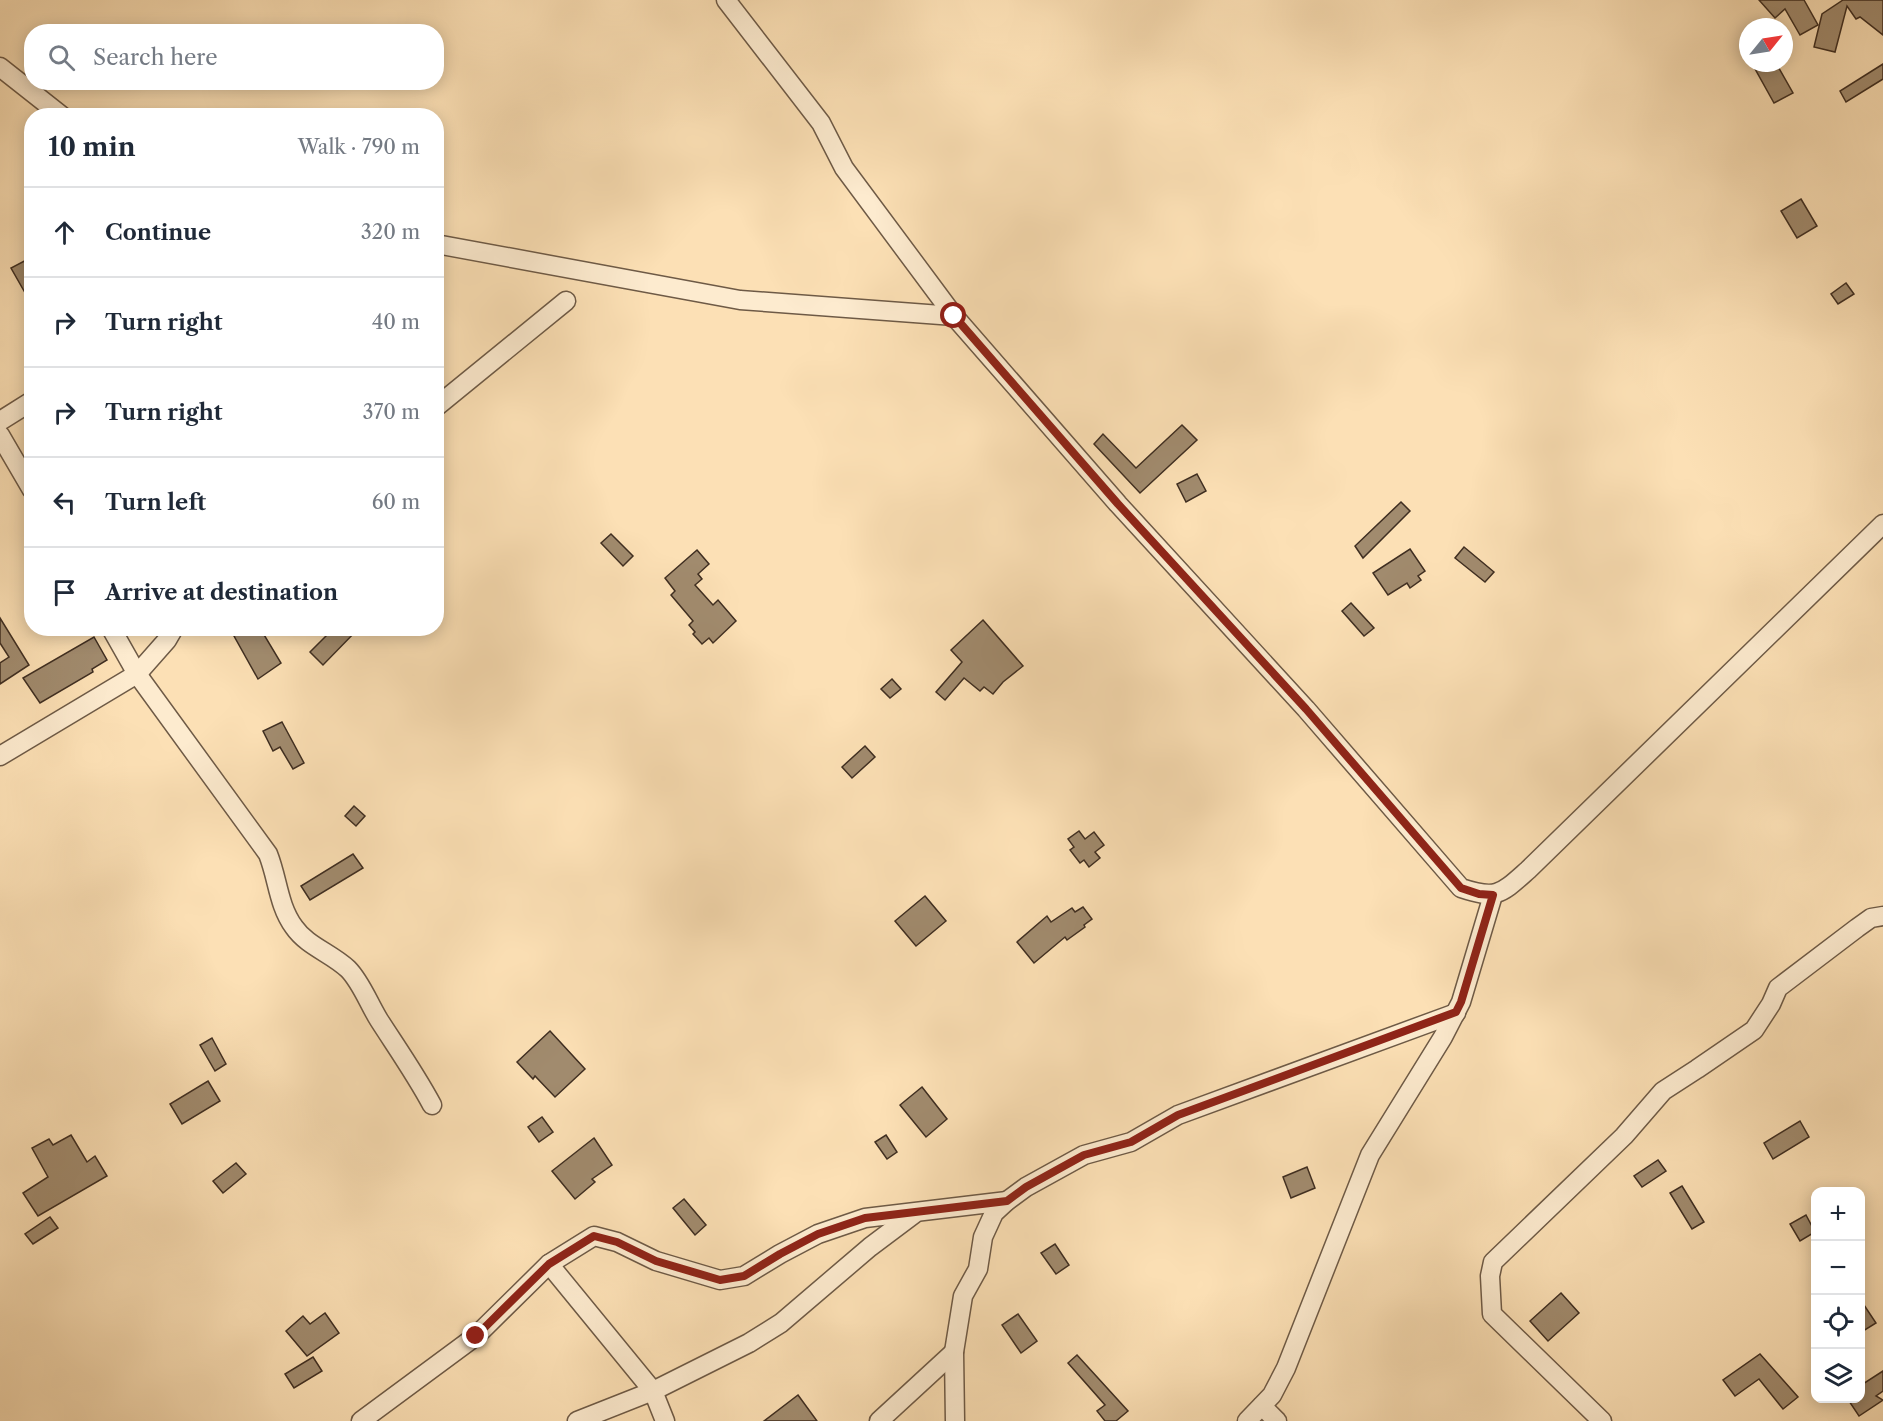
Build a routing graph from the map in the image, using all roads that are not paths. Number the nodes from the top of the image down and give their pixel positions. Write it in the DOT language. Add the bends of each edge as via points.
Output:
graph roads {
  1 [pos="726,0"];
  2 [pos="0,67"];
  3 [pos="24,86"];
  4 [pos="29,90"];
  5 [pos="52,108"];
  6 [pos="444,245"];
  7 [pos="566,301"];
  8 [pos="954,316"];
  9 [pos="444,400"];
  10 [pos="24,406"];
  11 [pos="0,421"];
  12 [pos="0,435"];
  13 [pos="24,476"];
  14 [pos="1883,524"];
  15 [pos="116,636"];
  16 [pos="169,636"];
  17 [pos="137,674"];
  18 [pos="0,756"];
  19 [pos="1493,895"];
  20 [pos="1883,916"];
  21 [pos="1456,1012"];
  22 [pos="432,1106"];
  23 [pos="1007,1201"];
  24 [pos="916,1213"];
  25 [pos="549,1264"];
  26 [pos="954,1352"];
  27 [pos="653,1391"];
  28 [pos="1262,1406"];
  29 [pos="361,1421"];
  30 [pos="577,1421"];
  31 [pos="665,1421"];
  32 [pos="879,1421"];
  33 [pos="955,1421"];
  34 [pos="1247,1421"];
  35 [pos="1277,1421"];
  36 [pos="1602,1421"];
  1 -- 8 [label="street" via="821,123 844,168"];
  2 -- 3 [label="street"];
  4 -- 5 [label="street"];
  6 -- 8 [label="street" via="740,300"];
  7 -- 9 [label="street"];
  8 -- 19 [label="street" via="1461,888"];
  10 -- 11 [label="street"];
  12 -- 13 [label="street"];
  14 -- 19 [label="street" via="1528,870"];
  15 -- 17 [label="street"];
  16 -- 17 [label="street"];
  17 -- 18 [label="street"];
  17 -- 22 [label="street" via="268,854 277,892 294,928 349,970"];
  19 -- 21 [label="street"];
  20 -- 36 [label="street" via="1871,918 1778,988 1754,1030 1663,1091 1624,1136 1492,1262 1492,1314"];
  21 -- 23 [label="street" via="1178,1115 1131,1142 1084,1155"];
  21 -- 28 [label="street" via="1370,1155 1286,1368"];
  23 -- 24 [label="street"];
  23 -- 26 [label="street" via="994,1213 983,1237 978,1269 963,1296"];
  24 -- 25 [label="street" via="855,1221 818,1234 744,1276 720,1280 656,1261 617,1242 594,1236"];
  24 -- 27 [label="street" via="781,1323"];
  25 -- 27 [label="street"];
  25 -- 29 [label="street" via="476,1336"];
  26 -- 32 [label="street"];
  26 -- 33 [label="street"];
  27 -- 30 [label="street"];
  27 -- 31 [label="street"];
  28 -- 34 [label="street"];
  28 -- 35 [label="street"];
}
